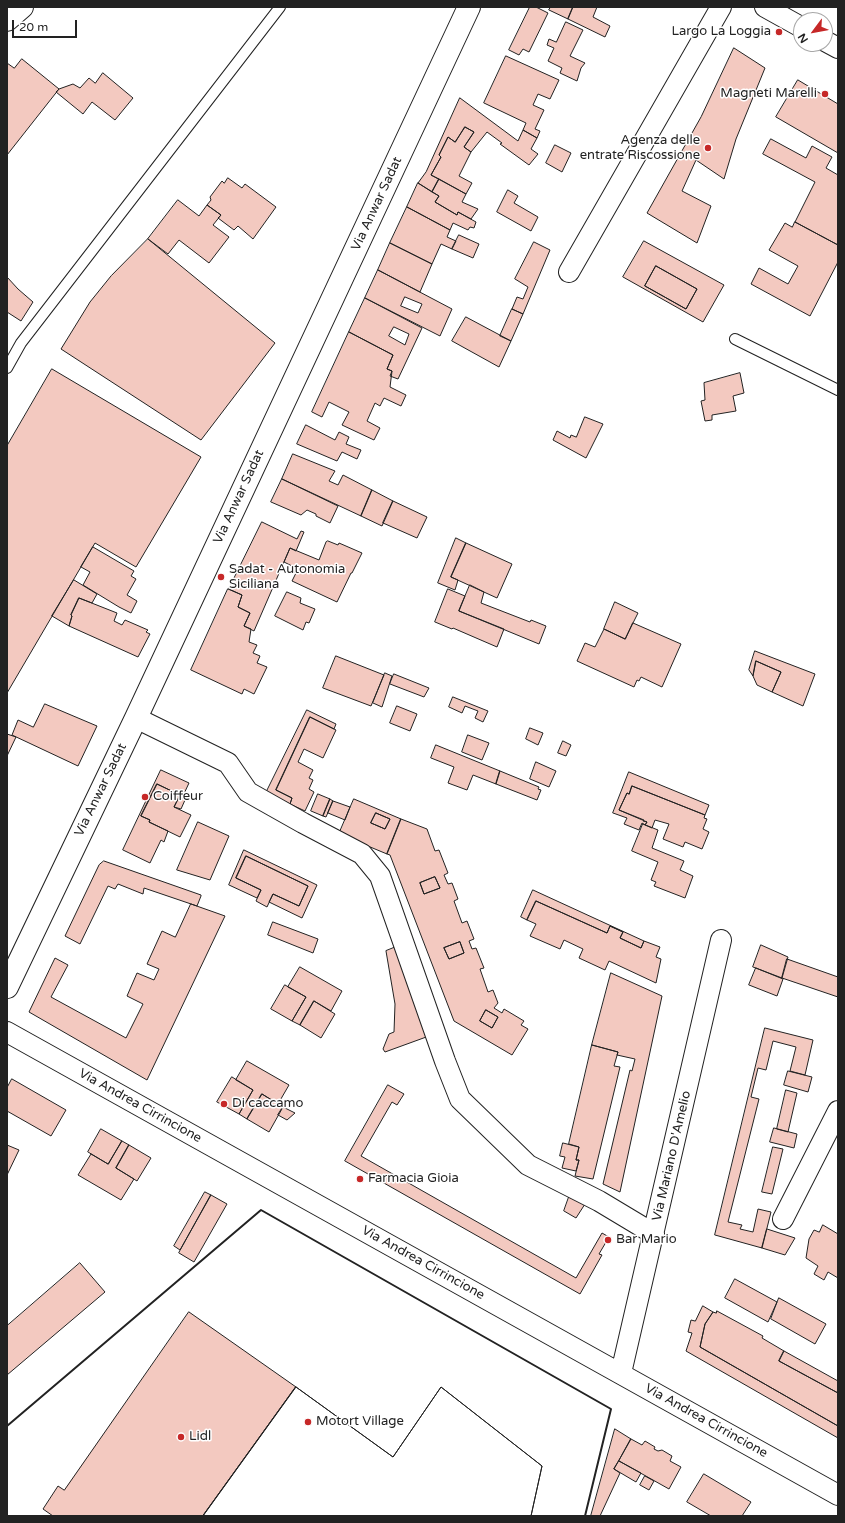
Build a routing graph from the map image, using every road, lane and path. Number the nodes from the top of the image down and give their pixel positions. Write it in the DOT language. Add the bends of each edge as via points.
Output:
graph roads {
  1 [pos="22,7"];
  2 [pos="280,7"];
  3 [pos="470,7"];
  4 [pos="721,7"];
  5 [pos="765,7"];
  6 [pos="7,20"];
  7 [pos="793,23"];
  8 [pos="569,272"];
  9 [pos="735,339"];
  10 [pos="7,368"];
  11 [pos="838,390"];
  12 [pos="136,718"];
  13 [pos="721,940"];
  14 [pos="7,987"];
  15 [pos="7,1032"];
  16 [pos="838,1111"];
  17 [pos="783,1219"];
  18 [pos="654,1234"];
  19 [pos="621,1373"];
  20 [pos="838,1495"];
  1 -- 6 [label="street"];
  2 -- 10 [label="lane" via="21,343"];
  3 -- 12 [label="street, Via Anwar Sadat"];
  4 -- 8 [label="street"];
  5 -- 7 [label="street"];
  9 -- 11 [label="lane"];
  12 -- 14 [label="street, Via Anwar Sadat"];
  12 -- 18 [label="street" via="228,763 248,792 362,854 380,876 460,1099 528,1165 598,1201"];
  13 -- 18 [label="street, Via Mariano D'Amelio"];
  15 -- 19 [label="street, Via Andrea Cirrincione"];
  16 -- 17 [label="street"];
  18 -- 19 [label="street, Via Mariano D'Amelio"];
  19 -- 20 [label="street, Via Andrea Cirrincione"];
}
